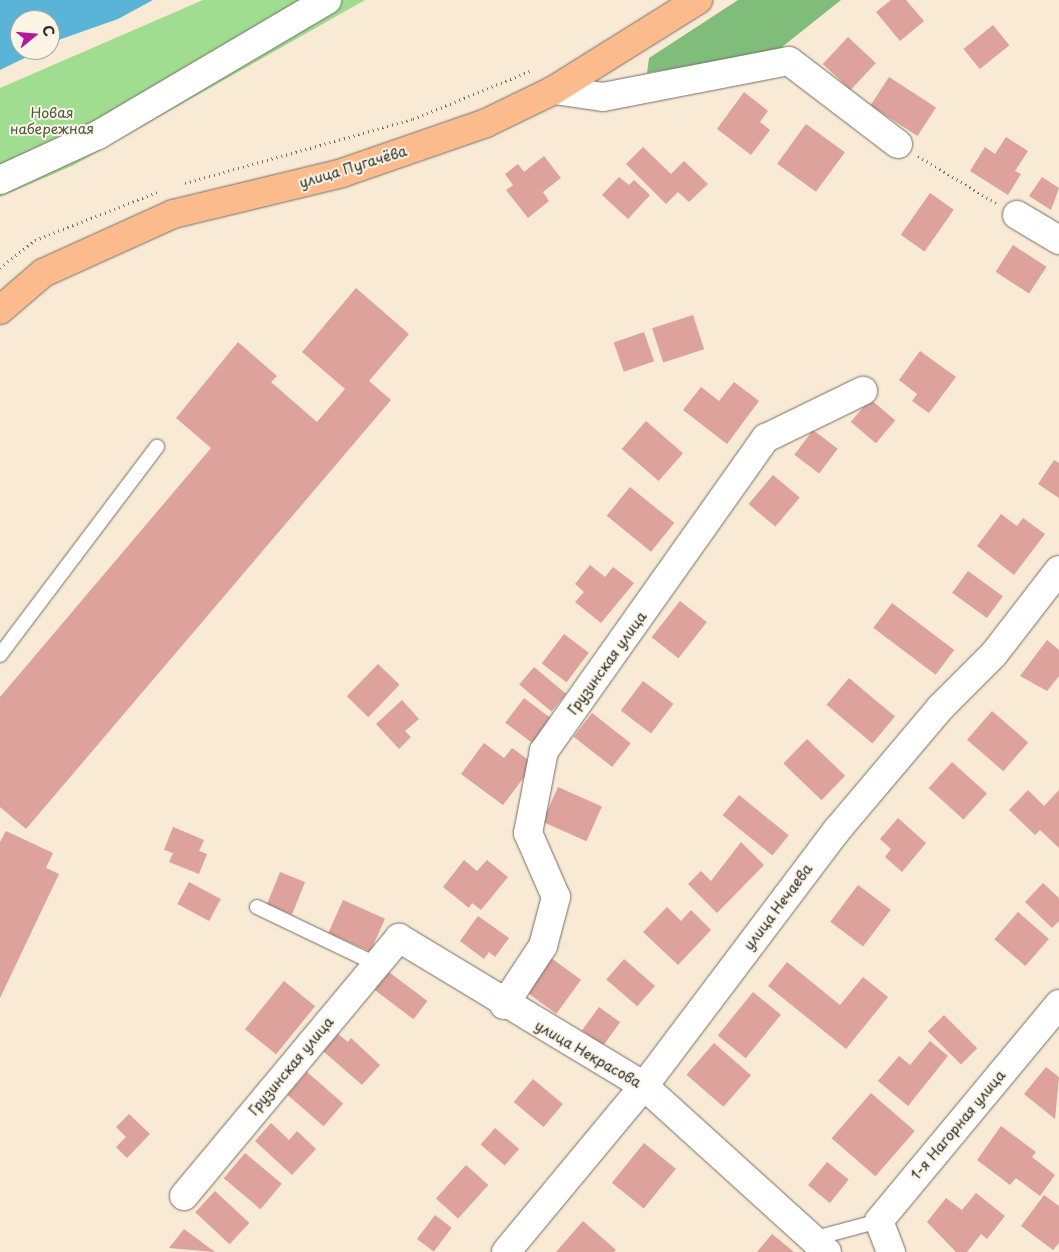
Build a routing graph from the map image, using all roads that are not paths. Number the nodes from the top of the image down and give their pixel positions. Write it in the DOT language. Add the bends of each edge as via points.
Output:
graph roads {
  1 [pos="327,0"];
  2 [pos="698,0"];
  3 [pos="554,90"];
  4 [pos="898,144"];
  5 [pos="0,180"];
  6 [pos="1017,215"];
  7 [pos="1059,240"];
  8 [pos="0,310"];
  9 [pos="863,391"];
  10 [pos="157,447"];
  11 [pos="1056,587"];
  12 [pos="0,655"];
  13 [pos="257,907"];
  14 [pos="399,938"];
  15 [pos="376,964"];
  16 [pos="1059,1004"];
  17 [pos="504,1005"];
  18 [pos="644,1086"];
  19 [pos="184,1196"];
  20 [pos="879,1221"];
  21 [pos="822,1245"];
  22 [pos="506,1252"];
  23 [pos="891,1252"];
  1 -- 5 [label="street" via="98,135"];
  2 -- 3 [label="main road, улица Пугачёва"];
  3 -- 4 [label="street" via="603,97 789,62"];
  3 -- 8 [label="main road, улица Пугачёва" via="486,123 342,173 173,214 43,273"];
  6 -- 7 [label="street"];
  9 -- 17 [label="street, Грузинская улица" via="766,438 544,751 528,834 556,897 543,946"];
  10 -- 12 [label="lane"];
  11 -- 18 [label="street, улица Нечаева" via="836,830"];
  13 -- 15 [label="lane"];
  14 -- 15 [label="street, Грузинская улица"];
  14 -- 17 [label="street, улица Некрасова"];
  15 -- 19 [label="street, Грузинская улица"];
  16 -- 20 [label="street, 1-я Нагорная улица"];
  17 -- 18 [label="street, улица Некрасова"];
  18 -- 21 [label="street, улица Некрасова"];
  18 -- 22 [label="street, улица Нечаева"];
  20 -- 21 [label="lane"];
  20 -- 23 [label="street"];
}
